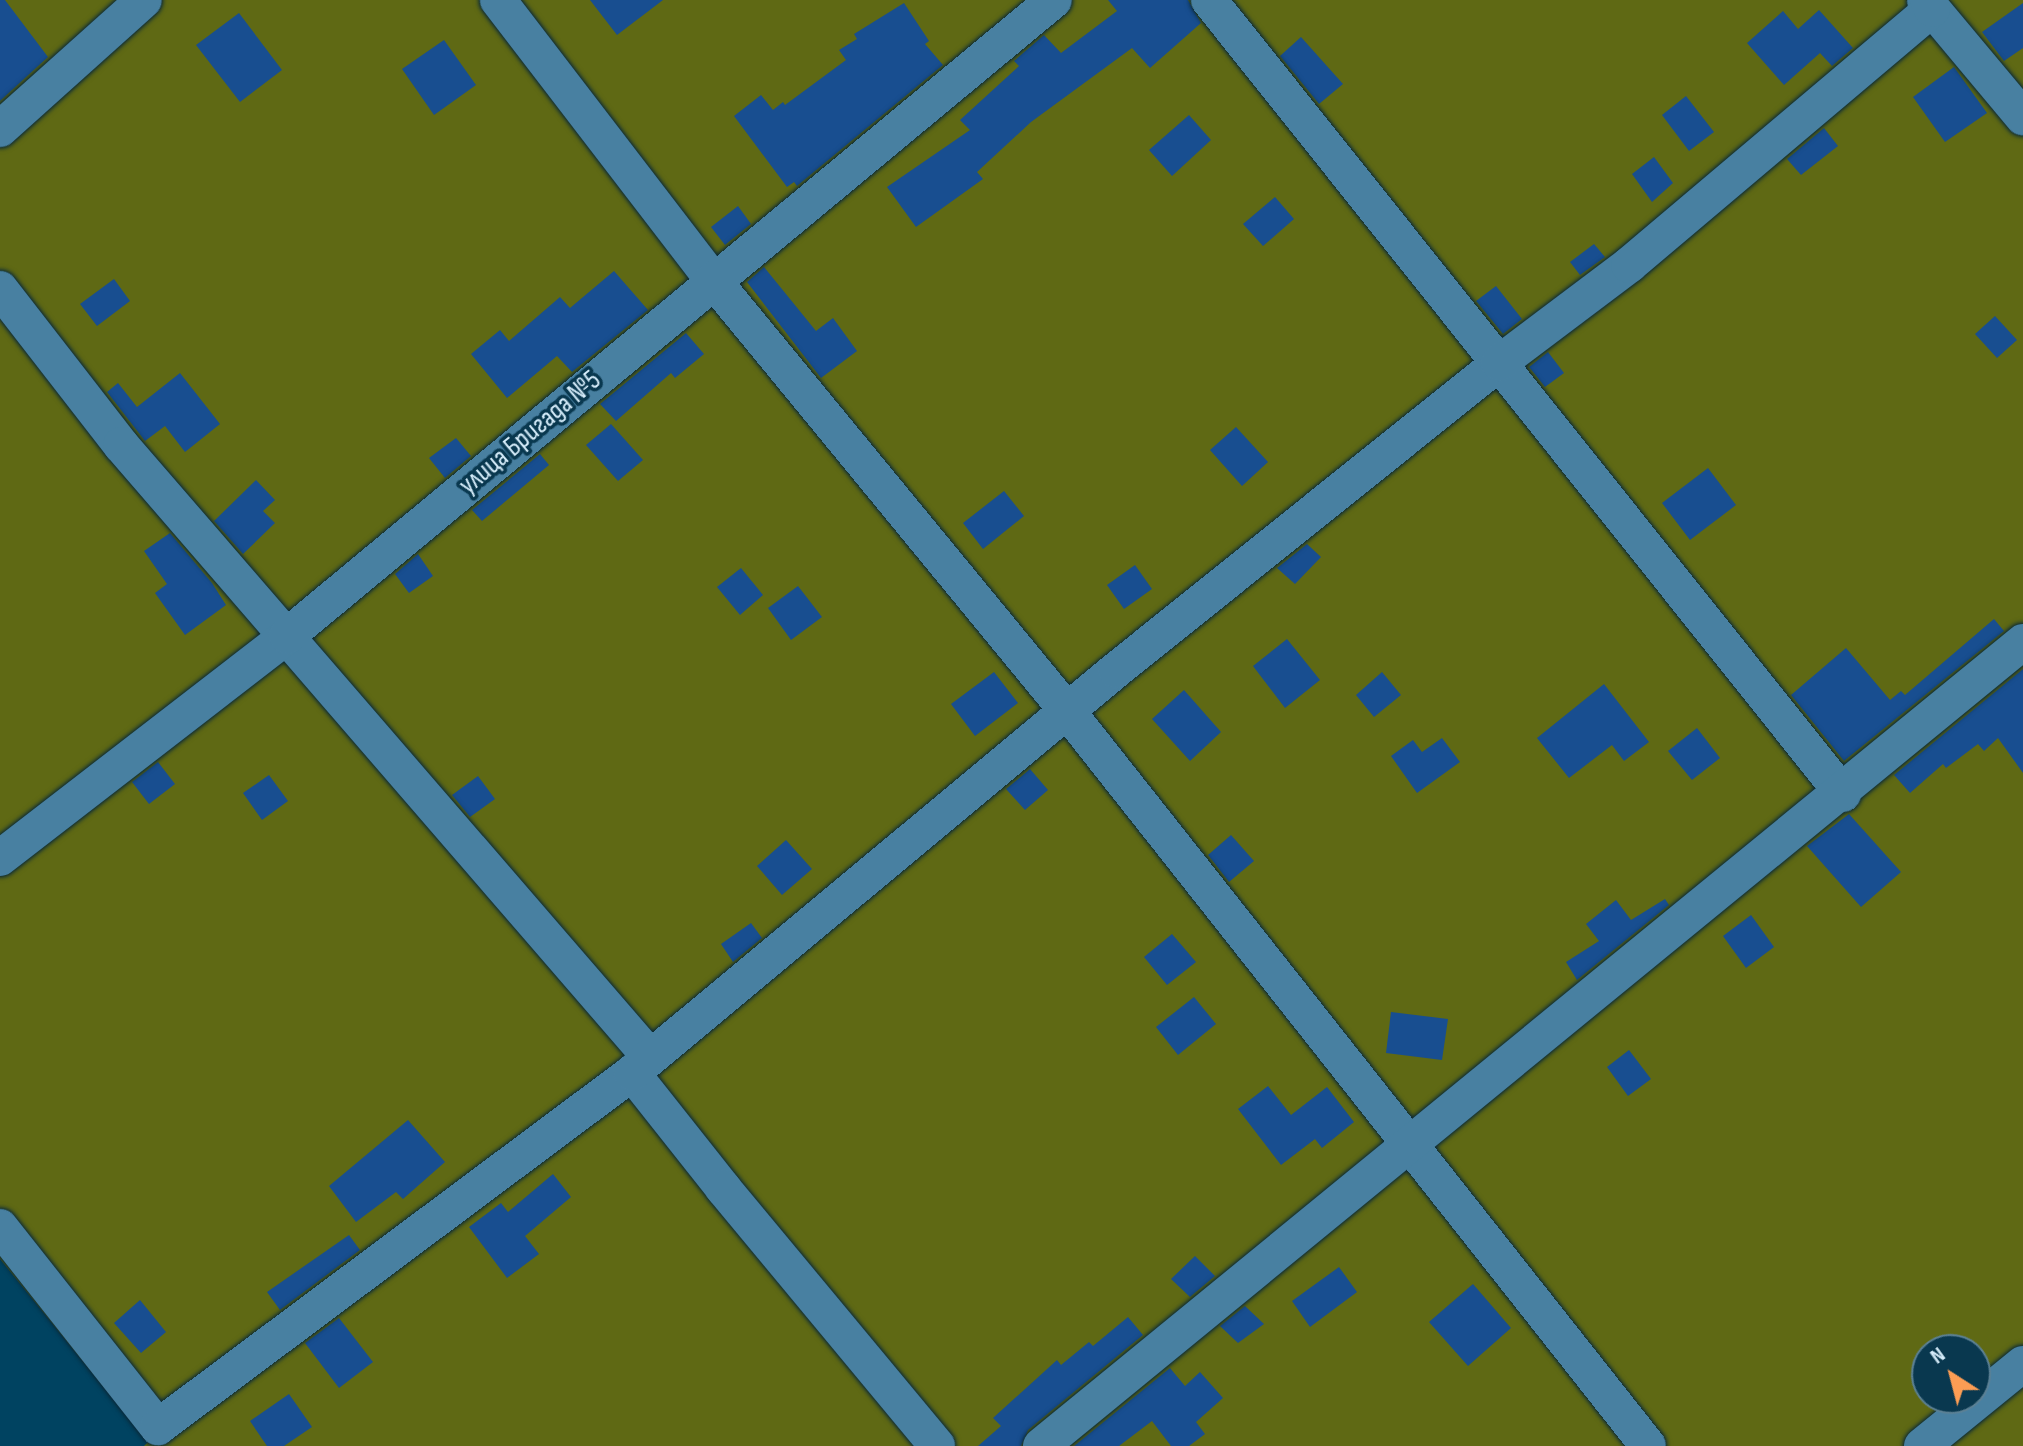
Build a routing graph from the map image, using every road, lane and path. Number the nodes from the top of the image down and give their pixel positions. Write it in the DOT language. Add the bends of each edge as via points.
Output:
graph roads {
  1 [pos="144,0"];
  2 [pos="498,0"];
  3 [pos="1054,0"];
  4 [pos="1209,0"];
  5 [pos="1928,3"];
  6 [pos="2023,117"];
  7 [pos="0,129"];
  8 [pos="713,280"];
  9 [pos="0,289"];
  10 [pos="1499,363"];
  11 [pos="287,636"];
  12 [pos="2023,642"];
  13 [pos="1068,712"];
  14 [pos="1843,794"];
  15 [pos="0,858"];
  16 [pos="641,1065"];
  17 [pos="1410,1141"];
  18 [pos="0,1227"];
  19 [pos="2023,1364"];
  20 [pos="145,1436"];
  21 [pos="937,1446"];
  22 [pos="1041,1446"];
  23 [pos="1648,1446"];
  24 [pos="1922,1446"];
  1 -- 7 [label="lane"];
  2 -- 8 [label="lane"];
  3 -- 8 [label="lane, улица Бригада №5"];
  4 -- 10 [label="lane"];
  5 -- 6 [label="lane"];
  5 -- 10 [label="lane" via="1629,265"];
  8 -- 11 [label="lane, улица Бригада №5"];
  8 -- 13 [label="lane"];
  9 -- 11 [label="lane" via="121,445"];
  10 -- 13 [label="lane"];
  10 -- 14 [label="lane"];
  11 -- 15 [label="lane, улица Бригада №5"];
  11 -- 16 [label="lane"];
  12 -- 14 [label="lane"];
  13 -- 16 [label="lane"];
  13 -- 17 [label="lane"];
  14 -- 17 [label="lane"];
  16 -- 20 [label="lane"];
  16 -- 21 [label="lane" via="723,1188"];
  17 -- 22 [label="lane"];
  17 -- 23 [label="lane"];
  18 -- 20 [label="lane"];
  19 -- 24 [label="lane"];
}
